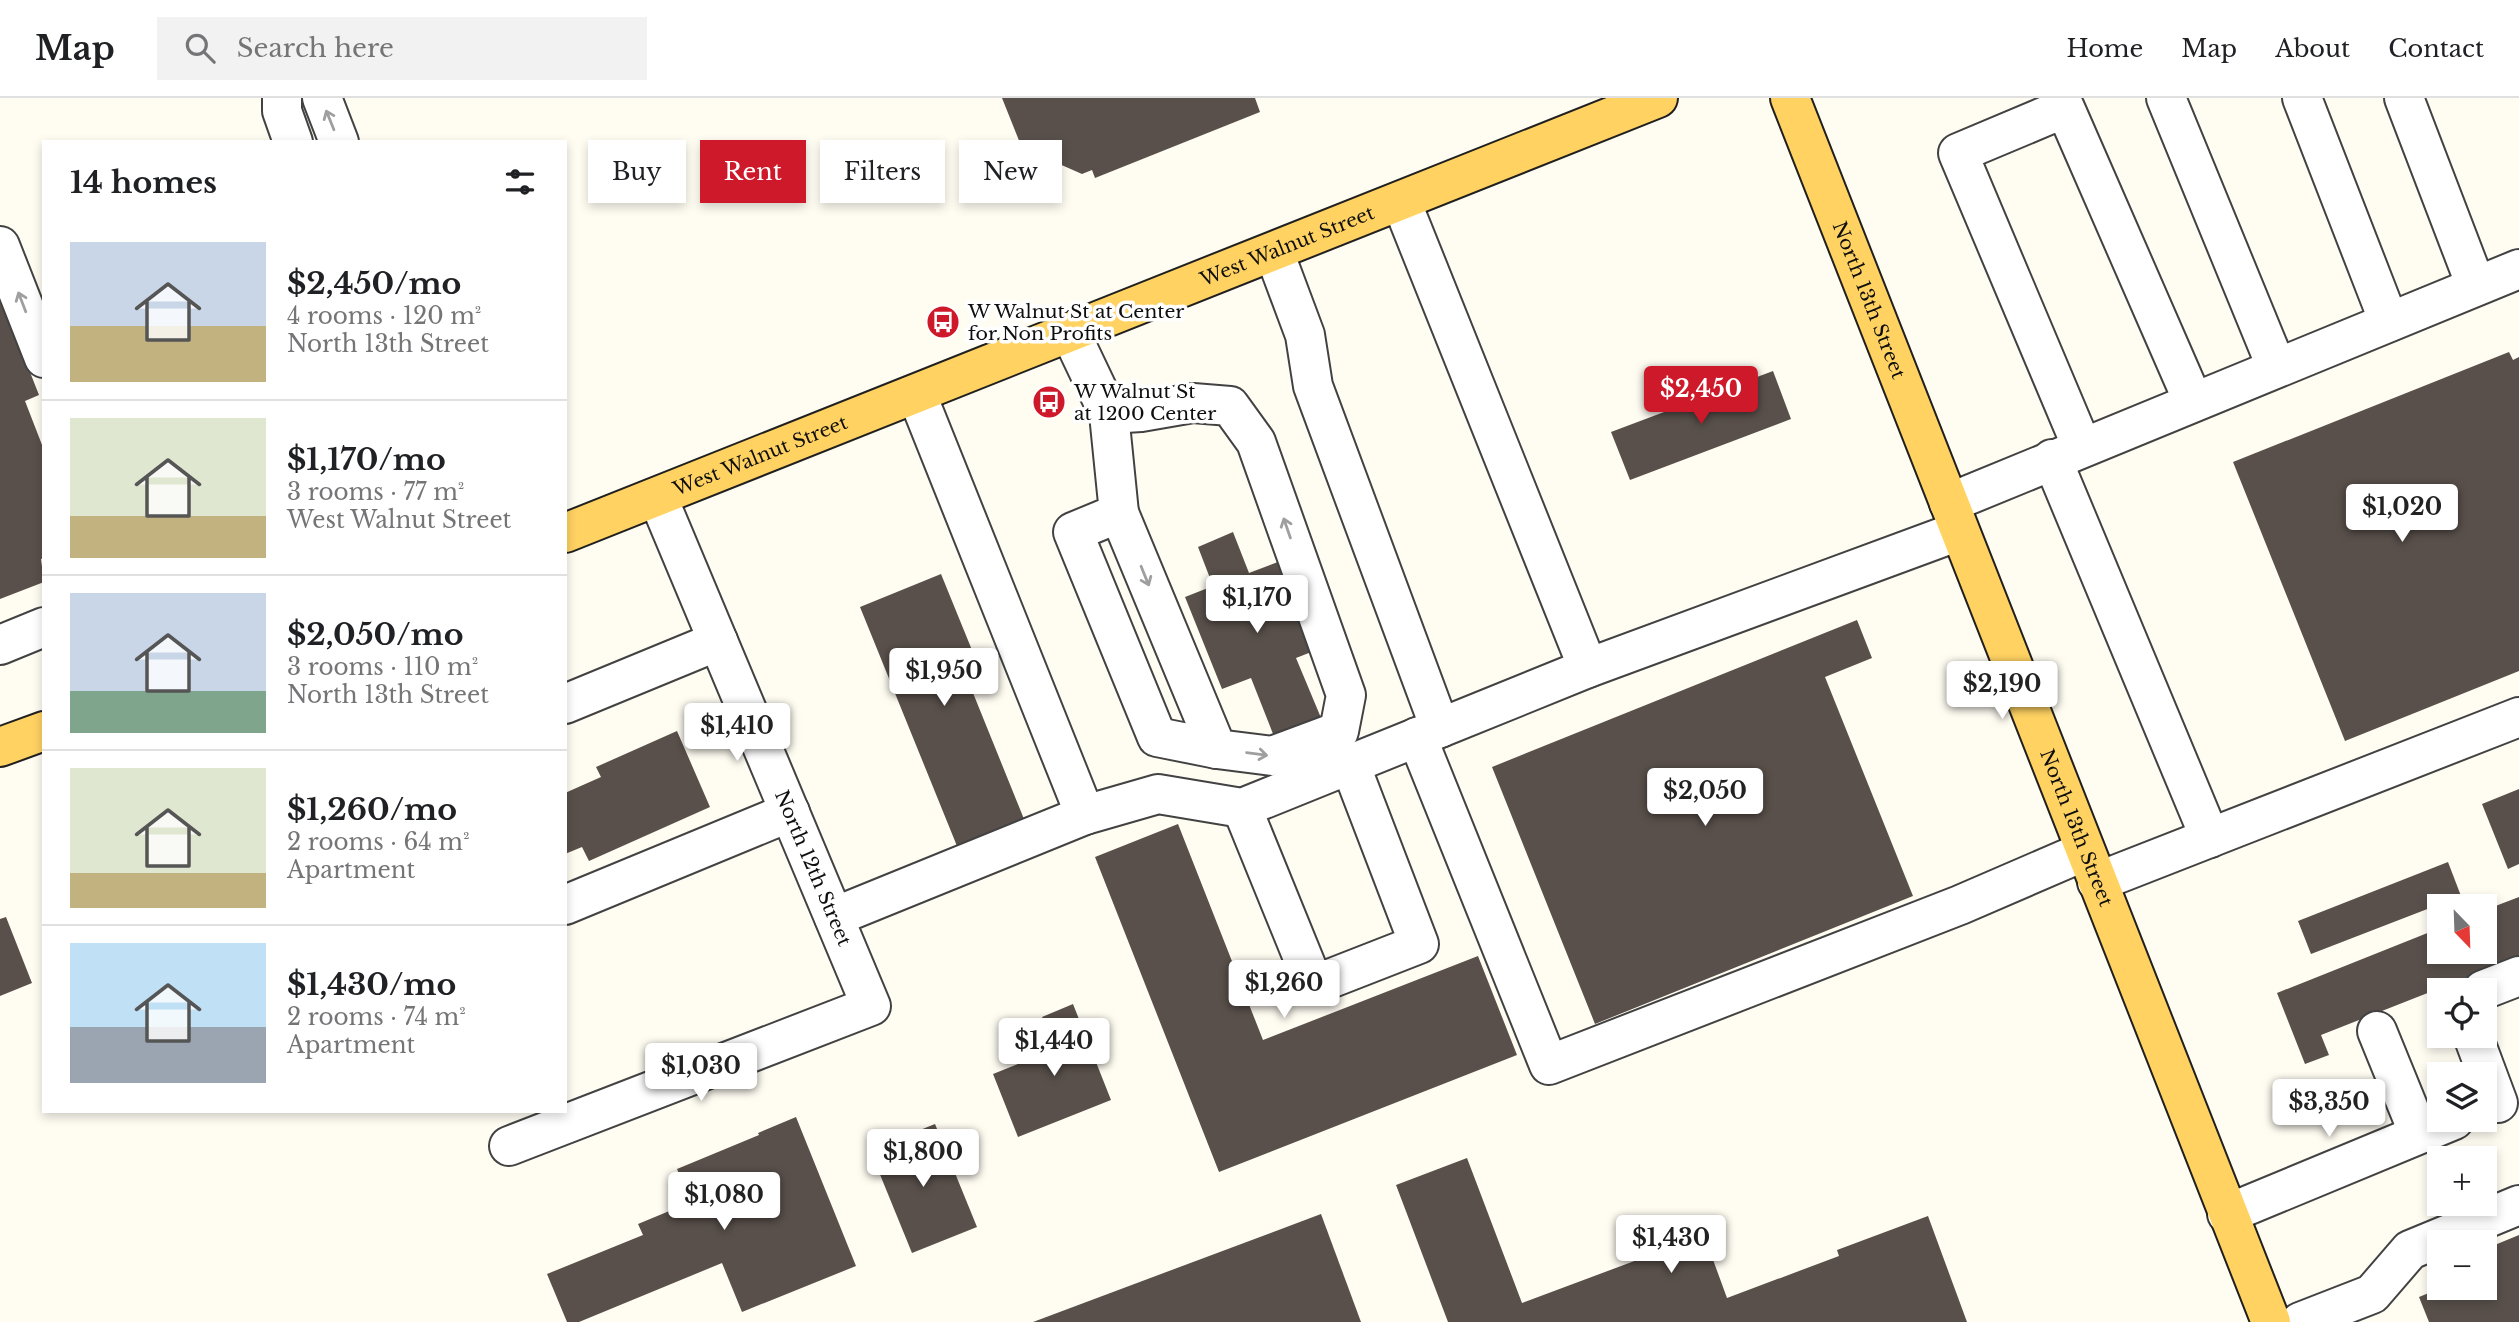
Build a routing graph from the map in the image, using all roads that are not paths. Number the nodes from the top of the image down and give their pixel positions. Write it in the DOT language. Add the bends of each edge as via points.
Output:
graph roads {
  1 [pos="282,98"];
  2 [pos="321,98"];
  3 [pos="1658,98"];
  4 [pos="1790,98"];
  5 [pos="2165,98"];
  6 [pos="2302,98"];
  7 [pos="2404,98"];
  8 [pos="292,140"];
  9 [pos="338,140"];
  10 [pos="1401,201"];
  11 [pos="0,246"];
  12 [pos="1275,252"];
  13 [pos="2519,269"];
  14 [pos="2476,286"];
  15 [pos="2389,322"];
  16 [pos="1070,332"];
  17 [pos="42,353"];
  18 [pos="2276,366"];
  19 [pos="917,395"];
  20 [pos="2193,401"];
  21 [pos="1109,414"];
  22 [pos="2067,453"];
  23 [pos="658,498"];
  24 [pos="1119,513"];
  25 [pos="1954,517"];
  26 [pos="567,532"];
  27 [pos="42,628"];
  28 [pos="718,641"];
  29 [pos="0,645"];
  30 [pos="1588,668"];
  31 [pos="567,703"];
  32 [pos="2519,717"];
  33 [pos="42,732"];
  34 [pos="1428,732"];
  35 [pos="0,747"];
  36 [pos="1217,749"];
  37 [pos="1350,764"];
  38 [pos="1242,808"];
  39 [pos="790,812"];
  40 [pos="1085,815"];
  41 [pos="2210,838"];
  42 [pos="2091,867"];
  43 [pos="567,904"];
  44 [pos="834,917"];
  45 [pos="2519,976"];
  46 [pos="2497,985"];
  47 [pos="2377,1031"];
  48 [pos="2478,1048"];
  49 [pos="2501,1101"];
  50 [pos="2427,1111"];
  51 [pos="2427,1131"];
  52 [pos="509,1146"];
  53 [pos="2519,1205"];
  54 [pos="2227,1214"];
  55 [pos="2271,1322"];
  56 [pos="2300,1322"];
  1 -- 8 [label="street"];
  9 -- 2 [label="street, one-way"];
  3 -- 10 [label="main road, West Walnut Street"];
  4 -- 25 [label="main road, North 13th Street"];
  5 -- 18 [label="street"];
  6 -- 15 [label="street"];
  7 -- 14 [label="street"];
  10 -- 12 [label="main road, West Walnut Street"];
  10 -- 30 [label="street"];
  17 -- 11 [label="street, one-way"];
  12 -- 16 [label="main road, West Walnut Street"];
  12 -- 34 [label="street" via="1306,335 1313,386"];
  13 -- 14 [label="street"];
  14 -- 15 [label="street"];
  15 -- 18 [label="street"];
  16 -- 19 [label="main road, West Walnut Street"];
  16 -- 21 [label="street"];
  18 -- 20 [label="street"];
  19 -- 23 [label="main road, West Walnut Street"];
  19 -- 40 [label="street"];
  20 -- 22 [label="street"];
  20 -- 22 [label="street" via="2065,108 1958,153"];
  21 -- 24 [label="street"];
  36 -- 21 [label="street, one-way" via="1272,756 1339,731 1346,695 1256,442 1230,406 1193,403"];
  22 -- 25 [label="street"];
  22 -- 41 [label="street"];
  23 -- 26 [label="main road, West Walnut Street"];
  23 -- 28 [label="street, North 12th Street"];
  24 -- 36 [label="street, one-way"];
  24 -- 36 [label="street" via="1073,532 1157,737"];
  25 -- 30 [label="street"];
  25 -- 42 [label="main road, North 13th Street"];
  27 -- 29 [label="street"];
  28 -- 31 [label="street"];
  28 -- 39 [label="street, North 12th Street"];
  30 -- 34 [label="street"];
  32 -- 41 [label="street"];
  33 -- 35 [label="main road"];
  34 -- 37 [label="street"];
  34 -- 42 [label="street" via="1549,1065 1961,905"];
  37 -- 38 [label="street"];
  37 -- 38 [label="street" via="1419,944 1314,985"];
  38 -- 40 [label="street" via="1158,794"];
  39 -- 43 [label="street"];
  39 -- 44 [label="street, North 12th Street"];
  40 -- 44 [label="street"];
  41 -- 42 [label="street"];
  42 -- 54 [label="main road, North 13th Street"];
  44 -- 52 [label="street, North 12th Street" via="871,1006"];
  45 -- 46 [label="street"];
  47 -- 50 [label="street"];
  48 -- 49 [label="street"];
  51 -- 54 [label="street"];
  53 -- 56 [label="street" via="2410,1250 2372,1294"];
  54 -- 55 [label="main road, North 13th Street"];
}
